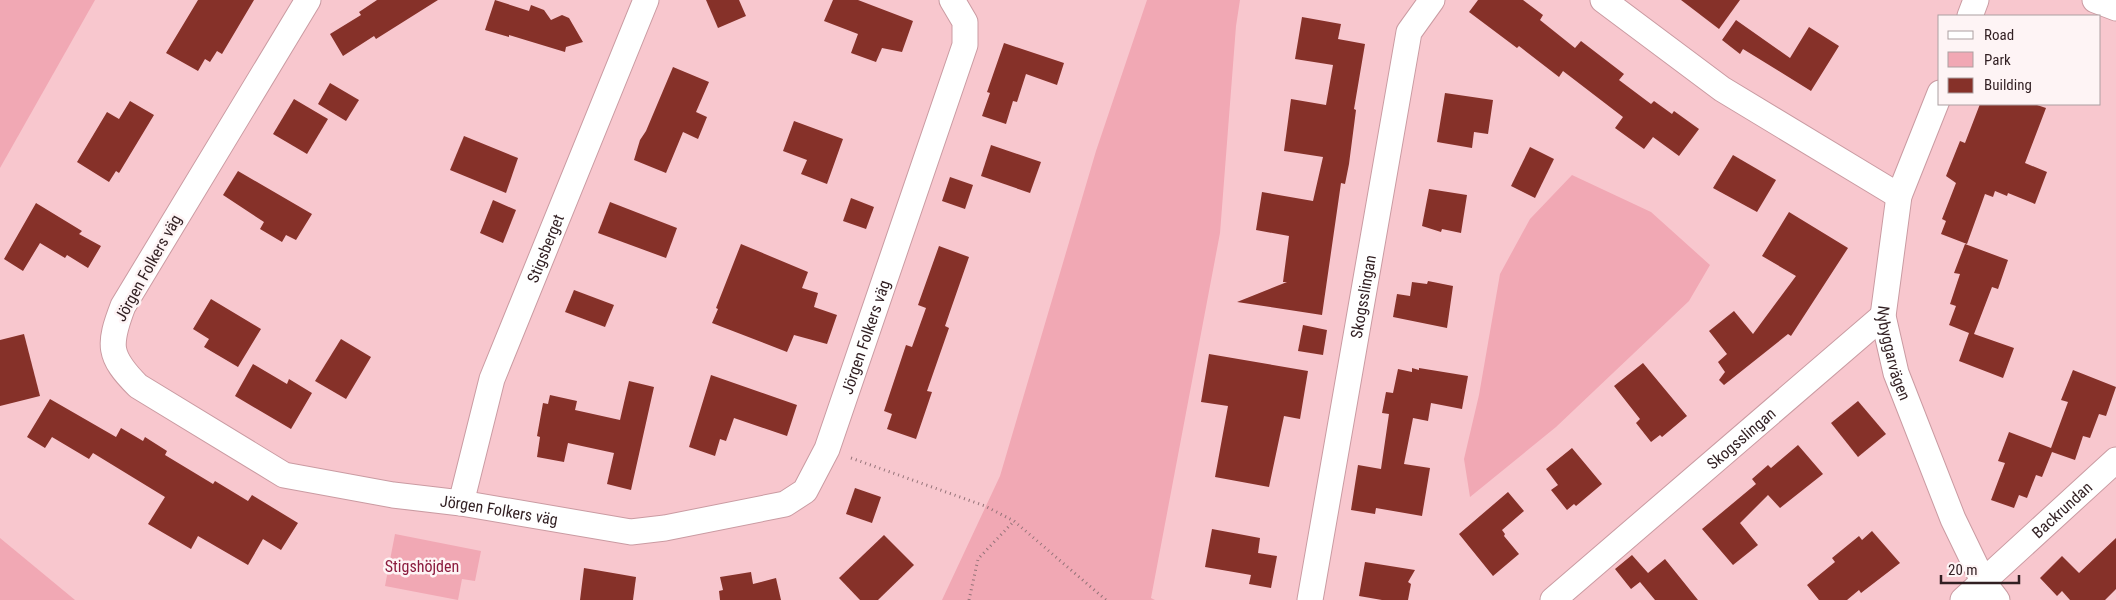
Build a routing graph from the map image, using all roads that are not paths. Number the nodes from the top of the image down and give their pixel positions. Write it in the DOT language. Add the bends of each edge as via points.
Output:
graph roads {
  1 [pos="308,0"];
  2 [pos="646,0"];
  3 [pos="952,0"];
  4 [pos="1432,0"];
  5 [pos="1603,0"];
  6 [pos="1976,0"];
  7 [pos="2095,0"];
  8 [pos="2116,8"];
  9 [pos="1970,15"];
  10 [pos="1938,98"];
  11 [pos="1899,196"];
  12 [pos="1883,316"];
  13 [pos="2116,460"];
  14 [pos="461,502"];
  15 [pos="1990,591"];
  16 [pos="1310,600"];
  17 [pos="1553,600"];
  18 [pos="1963,600"];
  1 -- 14 [label="street, Jörgen Folkers väg" via="123,306 112,349 121,369 138,386 284,475 393,495"];
  2 -- 14 [label="street, Stigsberget" via="492,379"];
  3 -- 14 [label="street, Jörgen Folkers väg" via="965,22 964,45 827,449 805,491 785,504 631,532"];
  4 -- 16 [label="street, Skogsslingan" via="1409,32"];
  5 -- 11 [label="street" via="1722,89"];
  6 -- 9 [label="street"];
  7 -- 8 [label="street"];
  10 -- 11 [label="street, Nybyggarvägen"];
  11 -- 12 [label="street, Nybyggarvägen"];
  12 -- 15 [label="street, Nybyggarvägen" via="1896,373 1953,519"];
  12 -- 17 [label="street, Skogsslingan"];
  13 -- 15 [label="street, Backrundan"];
  15 -- 18 [label="street, Backrundan"];
}
